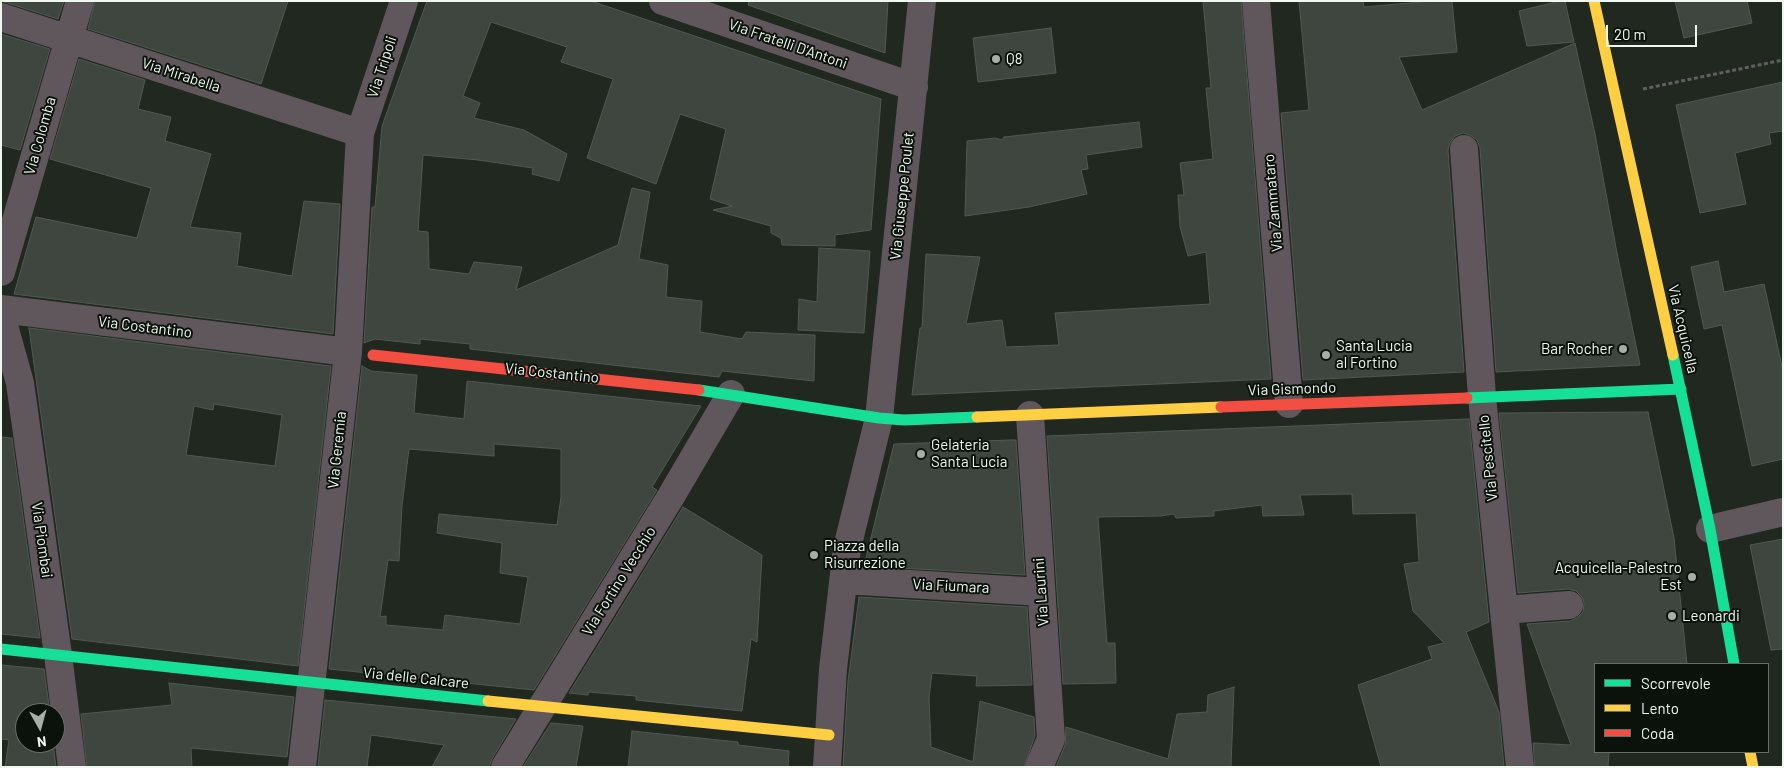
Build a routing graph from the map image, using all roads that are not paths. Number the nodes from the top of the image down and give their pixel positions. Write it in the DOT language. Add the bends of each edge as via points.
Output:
graph roads {
  1 [pos="80,1"];
  2 [pos="404,1"];
  3 [pos="663,1"];
  4 [pos="922,1"];
  5 [pos="1256,1"];
  6 [pos="1594,1"];
  7 [pos="1,17"];
  8 [pos="68,38"];
  9 [pos="914,86"];
  10 [pos="360,133"];
  11 [pos="1464,149"];
  12 [pos="10,206"];
  13 [pos="1,272"];
  14 [pos="1,309"];
  15 [pos="1,315"];
  16 [pos="360,354"];
  17 [pos="11,382"];
  18 [pos="1681,388"];
  19 [pos="730,394"];
  20 [pos="1482,396"];
  21 [pos="1289,404"];
  22 [pos="1030,415"];
  23 [pos="891,419"];
  24 [pos="1783,512"];
  25 [pos="1710,529"];
  26 [pos="853,581"];
  27 [pos="1041,592"];
  28 [pos="1569,605"];
  29 [pos="1504,610"];
  30 [pos="1,649"];
  31 [pos="58,655"];
  32 [pos="1734,663"];
  33 [pos="312,683"];
  34 [pos="542,706"];
  35 [pos="829,735"];
  36 [pos="1750,753"];
  37 [pos="72,767"];
  38 [pos="302,767"];
  39 [pos="505,767"];
  40 [pos="827,767"];
  41 [pos="1039,767"];
  42 [pos="1520,767"];
  43 [pos="1753,767"];
  1 -- 8 [label="street, Via Colomba"];
  2 -- 10 [label="street, Via Tripoli"];
  3 -- 9 [label="street, Via Fratelli D'Antoni"];
  4 -- 9 [label="street, Via Giuseppe Poulet"];
  5 -- 21 [label="street, Via Zammataro"];
  6 -- 18 [label="street, Via Acquicella"];
  7 -- 8 [label="street, Via Mirabella"];
  8 -- 10 [label="street, Via Mirabella"];
  8 -- 12 [label="street, Via Colomba"];
  9 -- 23 [label="street, Via Giuseppe Poulet" via="882,390"];
  10 -- 16 [label="street, Via Geremia"];
  11 -- 20 [label="street, Via Pescitello"];
  12 -- 13 [label="street, Via Colomba"];
  14 -- 16 [label="street, Via Costantino"];
  15 -- 17 [label="street, Via Piombai"];
  16 -- 19 [label="street, Via Costantino"];
  16 -- 33 [label="street, Via Geremia"];
  17 -- 31 [label="street, Via Piombai"];
  18 -- 20 [label="street, Via Gismondo"];
  18 -- 25 [label="street, Via Acquicella"];
  19 -- 23 [label="street, Via Costantino"];
  19 -- 34 [label="street, Via Fortino Vecchio"];
  20 -- 21 [label="street, Via Gismondo"];
  20 -- 29 [label="street, Via Pescitello"];
  21 -- 22 [label="street, Via Gismondo"];
  22 -- 23 [label="street, Via Gismondo"];
  22 -- 27 [label="street, Via Laurini"];
  23 -- 26 [label="street, Via Giuseppe Poulet" via="848,548"];
  24 -- 25 [label="street"];
  25 -- 32 [label="street, Via Acquicella"];
  26 -- 27 [label="street, Via Fiumara"];
  26 -- 35 [label="street, Via Giuseppe Poulet" via="833,670"];
  27 -- 41 [label="street, Via Laurini" via="1051,739"];
  28 -- 29 [label="street"];
  29 -- 42 [label="street, Via Pescitello"];
  30 -- 31 [label="street, Via delle Calcare"];
  31 -- 33 [label="street, Via delle Calcare"];
  31 -- 37 [label="street, Via Piombai"];
  33 -- 34 [label="street, Via delle Calcare"];
  33 -- 38 [label="street, Via Geremia"];
  34 -- 35 [label="street, Via delle Calcare"];
  34 -- 39 [label="street, Via Fortino Vecchio"];
  35 -- 40 [label="street"];
  36 -- 43 [label="street"];
}
